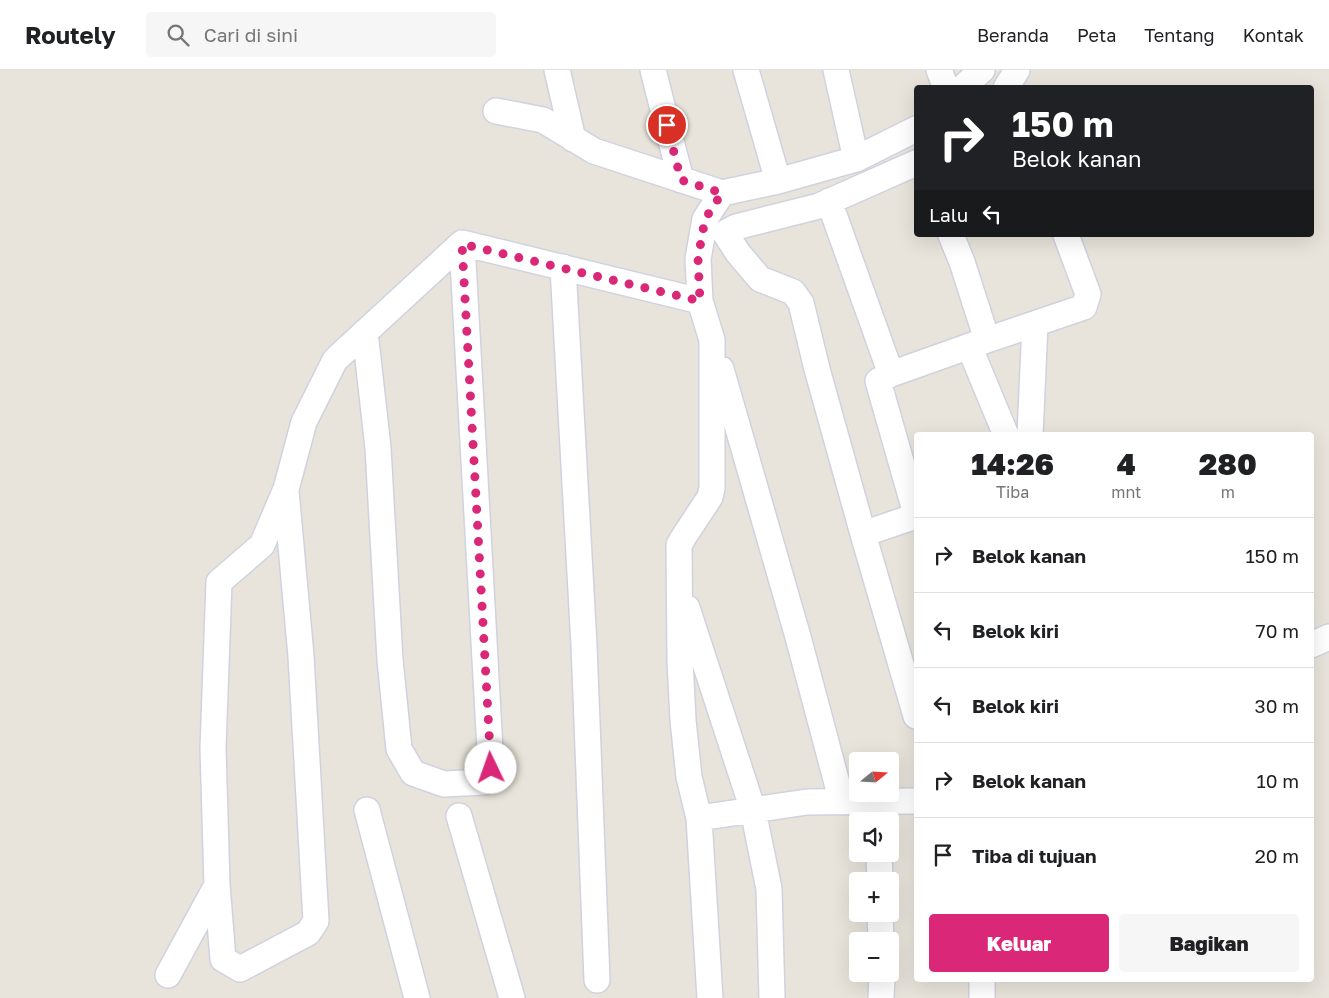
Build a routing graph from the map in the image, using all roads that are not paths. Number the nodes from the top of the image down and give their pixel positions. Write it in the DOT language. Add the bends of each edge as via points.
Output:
graph roads {
  1 [pos="557,70"];
  2 [pos="653,70"];
  3 [pos="746,70"];
  4 [pos="836,70"];
  5 [pos="940,70"];
  6 [pos="982,70"];
  7 [pos="945,85"];
  8 [pos="965,85"];
  9 [pos="496,111"];
  10 [pos="914,130"];
  11 [pos="573,139"];
  12 [pos="856,159"];
  13 [pos="914,164"];
  14 [pos="681,180"];
  15 [pos="778,181"];
  16 [pos="722,193"];
  17 [pos="829,201"];
  18 [pos="715,226"];
  19 [pos="952,237"];
  20 [pos="1067,237"];
  21 [pos="462,244"];
  22 [pos="563,267"];
  23 [pos="700,301"];
  24 [pos="1035,324"];
  25 [pos="365,332"];
  26 [pos="712,340"];
  27 [pos="978,343"];
  28 [pos="891,374"];
  29 [pos="1005,432"];
  30 [pos="1030,432"];
  31 [pos="286,489"];
  32 [pos="914,508"];
  33 [pos="914,516"];
  34 [pos="863,534"];
  35 [pos="680,584"];
  36 [pos="1329,637"];
  37 [pos="1314,644"];
  38 [pos="914,709"];
  39 [pos="842,802"];
  40 [pos="914,802"];
  41 [pos="367,810"];
  42 [pos="753,810"];
  43 [pos="878,812"];
  44 [pos="459,816"];
  45 [pos="699,818"];
  46 [pos="217,885"];
  47 [pos="168,975"];
  48 [pos="597,980"];
  49 [pos="882,982"];
  50 [pos="982,982"];
  51 [pos="417,998"];
  52 [pos="512,998"];
  53 [pos="710,998"];
  54 [pos="772,998"];
  55 [pos="881,998"];
  56 [pos="982,998"];
  1 -- 11 [label="street"];
  2 -- 14 [label="street"];
  3 -- 15 [label="street"];
  4 -- 12 [label="street"];
  5 -- 7 [label="street"];
  6 -- 8 [label="street"];
  9 -- 11 [label="street" via="544,120"];
  10 -- 12 [label="street"];
  11 -- 14 [label="street" via="594,151"];
  12 -- 15 [label="street"];
  13 -- 17 [label="street"];
  14 -- 16 [label="street"];
  15 -- 16 [label="street"];
  16 -- 18 [label="street"];
  17 -- 18 [label="street" via="736,227"];
  17 -- 28 [label="street"];
  18 -- 23 [label="street" via="698,258"];
  18 -- 34 [label="street" via="760,279 793,292 801,303 816,369"];
  19 -- 27 [label="street" via="962,262"];
  20 -- 24 [label="street" via="1088,294 1084,307"];
  21 -- 22 [label="street"];
  21 -- 25 [label="street"];
  21 -- 25 [label="street" via="491,768 484,782 444,784 413,773 399,749 390,660 378,448"];
  22 -- 23 [label="street"];
  22 -- 48 [label="street" via="585,655"];
  23 -- 26 [label="street"];
  24 -- 27 [label="street"];
  24 -- 30 [label="street"];
  25 -- 31 [label="street" via="335,360 308,413"];
  26 -- 35 [label="street" via="712,488 710,497 679,545"];
  26 -- 39 [label="street"];
  27 -- 28 [label="street"];
  27 -- 29 [label="street"];
  28 -- 32 [label="street" via="878,381"];
  31 -- 46 [label="street" via="262,546 219,582 213,748"];
  31 -- 46 [label="street" via="301,656 316,921 308,933 240,969 224,959"];
  33 -- 34 [label="street"];
  34 -- 38 [label="street"];
  35 -- 42 [label="street"];
  35 -- 45 [label="street" via="683,720 689,777"];
  36 -- 37 [label="street"];
  39 -- 42 [label="street" via="807,802"];
  39 -- 43 [label="street"];
  40 -- 43 [label="street"];
  41 -- 51 [label="street"];
  42 -- 45 [label="street"];
  42 -- 54 [label="street" via="769,889"];
  44 -- 52 [label="street"];
  45 -- 53 [label="street"];
  46 -- 47 [label="street"];
  49 -- 55 [label="street"];
  50 -- 56 [label="street"];
}
